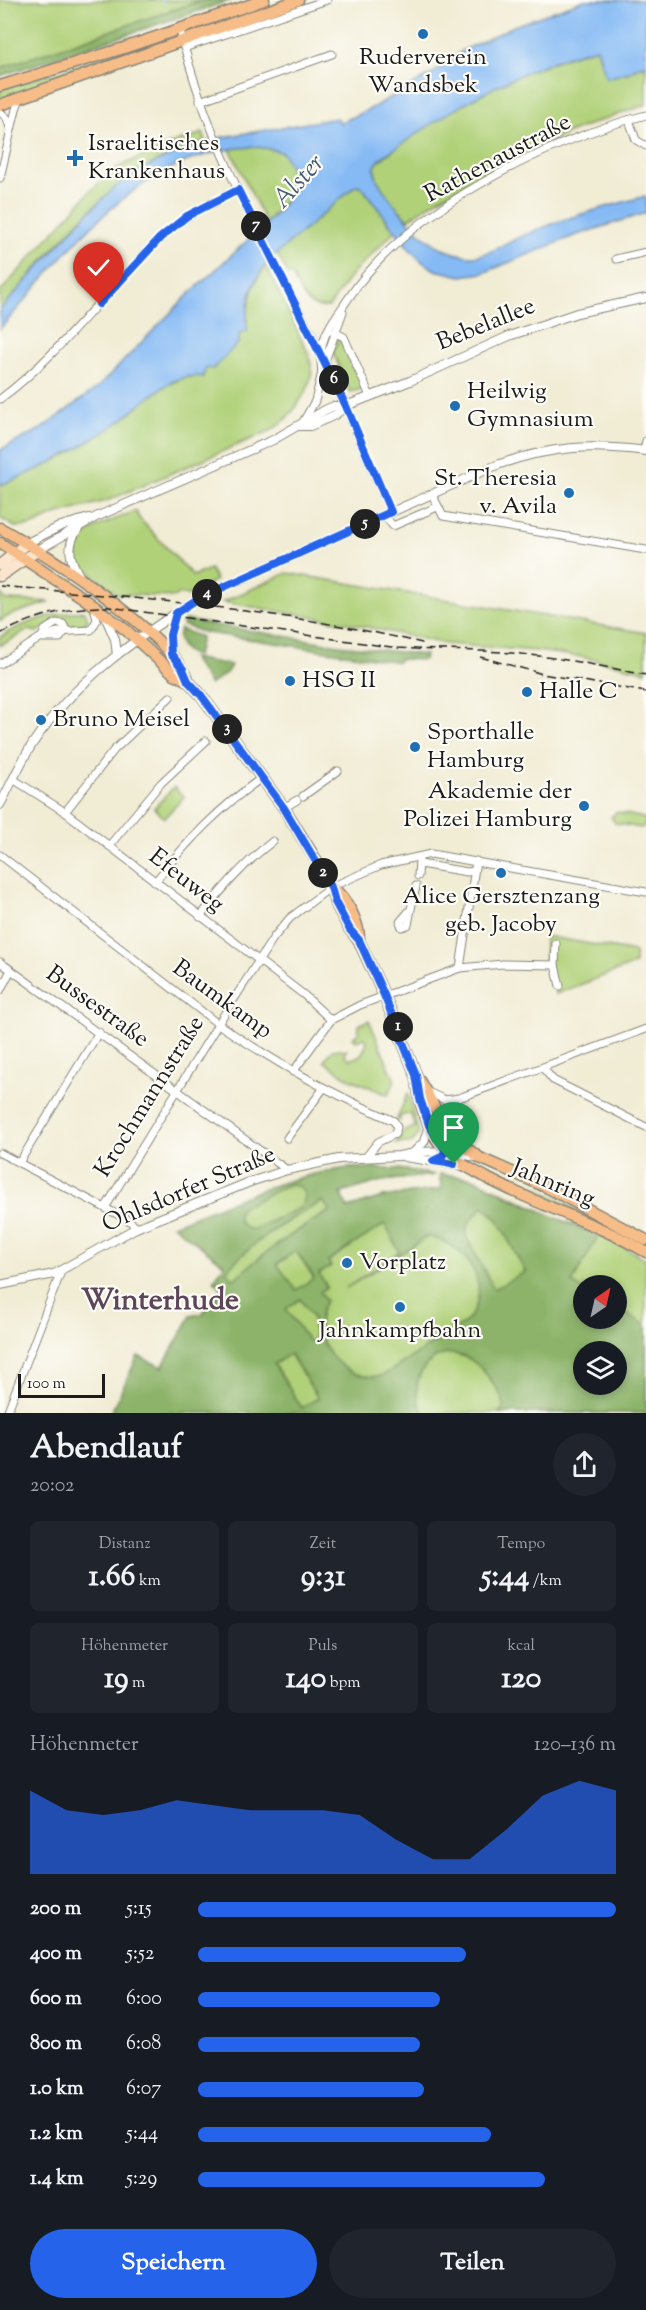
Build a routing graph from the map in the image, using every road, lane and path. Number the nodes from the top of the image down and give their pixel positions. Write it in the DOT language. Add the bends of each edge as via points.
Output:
graph roads {
  1 [pos="264,0"];
  2 [pos="298,0"];
  3 [pos="327,0"];
  4 [pos="182,39"];
  5 [pos="332,54"];
  6 [pos="0,86"];
  7 [pos="20,98"];
  8 [pos="200,101"];
  9 [pos="0,105"];
  10 [pos="0,112"];
  11 [pos="646,116"];
  12 [pos="629,120"];
  13 [pos="10,131"];
  14 [pos="646,146"];
  15 [pos="0,178"];
  16 [pos="238,190"];
  17 [pos="646,252"];
  18 [pos="616,259"];
  19 [pos="646,298"];
  20 [pos="308,330"];
  21 [pos="331,331"];
  22 [pos="321,353"];
  23 [pos="325,361"];
  24 [pos="322,374"];
  25 [pos="370,396"];
  26 [pos="0,399"];
  27 [pos="346,406"];
  28 [pos="300,426"];
  29 [pos="646,441"];
  30 [pos="645,451"];
  31 [pos="432,494"];
  32 [pos="437,507"];
  33 [pos="388,514"];
  34 [pos="96,517"];
  35 [pos="80,526"];
  36 [pos="0,528"];
  37 [pos="0,543"];
  38 [pos="27,543"];
  39 [pos="38,550"];
  40 [pos="646,550"];
  41 [pos="15,551"];
  42 [pos="26,558"];
  43 [pos="0,565"];
  44 [pos="0,576"];
  45 [pos="83,582"];
  46 [pos="93,605"];
  47 [pos="176,613"];
  48 [pos="104,614"];
  49 [pos="66,630"];
  50 [pos="148,632"];
  51 [pos="42,638"];
  52 [pos="138,641"];
  53 [pos="117,655"];
  54 [pos="172,656"];
  55 [pos="0,664"];
  56 [pos="188,681"];
  57 [pos="170,697"];
  58 [pos="206,741"];
  59 [pos="338,771"];
  60 [pos="263,777"];
  61 [pos="13,779"];
  62 [pos="0,805"];
  63 [pos="284,808"];
  64 [pos="65,812"];
  65 [pos="273,840"];
  66 [pos="109,846"];
  67 [pos="0,855"];
  68 [pos="419,860"];
  69 [pos="476,861"];
  70 [pos="474,871"];
  71 [pos="417,876"];
  72 [pos="155,882"];
  73 [pos="416,886"];
  74 [pos="331,887"];
  75 [pos="646,892"];
  76 [pos="411,909"];
  77 [pos="200,917"];
  78 [pos="556,943"];
  79 [pos="259,960"];
  80 [pos="0,962"];
  81 [pos="555,965"];
  82 [pos="459,968"];
  83 [pos="11,970"];
  84 [pos="560,986"];
  85 [pos="0,991"];
  86 [pos="384,995"];
  87 [pos="331,1020"];
  88 [pos="218,1024"];
  89 [pos="646,1029"];
  90 [pos="99,1032"];
  91 [pos="543,1068"];
  92 [pos="293,1072"];
  93 [pos="416,1075"];
  94 [pos="323,1089"];
  95 [pos="177,1090"];
  96 [pos="426,1090"];
  97 [pos="459,1098"];
  98 [pos="429,1125"];
  99 [pos="646,1127"];
  100 [pos="449,1132"];
  101 [pos="287,1138"];
  102 [pos="446,1151"];
  103 [pos="0,1153"];
  104 [pos="413,1153"];
  105 [pos="399,1156"];
  106 [pos="366,1158"];
  107 [pos="485,1160"];
  108 [pos="433,1161"];
  109 [pos="19,1163"];
  110 [pos="469,1168"];
  111 [pos="286,1170"];
  112 [pos="105,1208"];
  113 [pos="136,1228"];
  114 [pos="646,1240"];
  115 [pos="646,1252"];
  116 [pos="62,1269"];
  117 [pos="0,1285"];
  118 [pos="7,1413"];
  1 -- 4 [label="main road"];
  2 -- 4 [label="main road"];
  3 -- 4 [label="street"];
  4 -- 6 [label="main road"];
  4 -- 7 [label="main road"];
  4 -- 8 [label="street"];
  5 -- 8 [label="street"];
  7 -- 9 [label="main road"];
  7 -- 13 [label="street"];
  8 -- 16 [label="street"];
  10 -- 13 [label="street" via="8,120"];
  11 -- 12 [label="street, Rathenaustraße"];
  12 -- 14 [label="street" via="636,141"];
  12 -- 21 [label="street, Rathenaustraße" via="576,138 454,199 417,226 367,273"];
  13 -- 15 [label="street"];
  16 -- 20 [label="street"];
  16 -- 26 [label="street" via="187,216 160,238 28,377"];
  17 -- 18 [label="street"];
  19 -- 25 [label="street, Bebelallee" via="533,327"];
  20 -- 21 [label="street" via="320,334"];
  20 -- 22 [label="street"];
  21 -- 22 [label="street, Rathenaustraße"];
  21 -- 23 [label="street, Rathenaustraße"];
  21 -- 25 [label="street" via="344,337"];
  22 -- 23 [label="street"];
  22 -- 24 [label="street"];
  23 -- 24 [label="street, Rathenaustraße"];
  23 -- 27 [label="street"];
  24 -- 28 [label="street, Rathenaustraße" via="313,408"];
  25 -- 27 [label="street, Bebelallee"];
  27 -- 28 [label="street, Bebelallee" via="334,406"];
  27 -- 33 [label="street"];
  28 -- 34 [label="street, Bebelallee"];
  29 -- 30 [label="street"];
  30 -- 31 [label="street" via="593,447 530,453"];
  31 -- 32 [label="street"];
  31 -- 33 [label="street"];
  32 -- 33 [label="street" via="393,525"];
  32 -- 40 [label="street" via="443,516"];
  33 -- 47 [label="street" via="235,581"];
  34 -- 35 [label="street, Bebelallee"];
  34 -- 38 [label="street, Bebelallee" via="61,526"];
  35 -- 39 [label="street, Bebelallee"];
  35 -- 45 [label="street" via="71,539 69,551"];
  36 -- 38 [label="main road"];
  37 -- 41 [label="main road"];
  38 -- 39 [label="main road"];
  38 -- 41 [label="main road, Bebelallee"];
  39 -- 42 [label="main road, Bebelallee"];
  39 -- 45 [label="main road"];
  41 -- 42 [label="main road"];
  41 -- 43 [label="main road, Bebelallee"];
  42 -- 44 [label="main road, Bebelallee"];
  42 -- 46 [label="main road"];
  45 -- 50 [label="main road"];
  46 -- 48 [label="main road"];
  46 -- 49 [label="street" via="98,620 94,628 85,632"];
  47 -- 50 [label="street"];
  47 -- 54 [label="street" via="170,635"];
  48 -- 52 [label="main road"];
  48 -- 53 [label="street"];
  49 -- 51 [label="street" via="57,639"];
  49 -- 51 [label="street" via="63,624 56,623 45,630"];
  50 -- 52 [label="street"];
  50 -- 54 [label="main road"];
  51 -- 55 [label="street"];
  52 -- 53 [label="street"];
  52 -- 56 [label="main road" via="174,674"];
  53 -- 61 [label="street" via="53,717"];
  54 -- 56 [label="main road"];
  56 -- 60 [label="main road"];
  57 -- 64 [label="street" via="114,750"];
  58 -- 66 [label="street" via="161,783"];
  59 -- 63 [label="street"];
  60 -- 63 [label="main road"];
  60 -- 72 [label="street" via="212,817"];
  61 -- 62 [label="street"];
  61 -- 64 [label="street, Efeuweg"];
  63 -- 74 [label="main road"];
  64 -- 66 [label="street, Efeuweg"];
  65 -- 77 [label="street" via="227,882"];
  66 -- 72 [label="street, Efeuweg"];
  67 -- 88 [label="street, Baumkamp"];
  68 -- 69 [label="street, Krochmannstraße" via="432,854"];
  68 -- 70 [label="street, Krochmannstraße"];
  68 -- 71 [label="street"];
  68 -- 74 [label="street, Krochmannstraße" via="381,865"];
  69 -- 70 [label="street"];
  69 -- 75 [label="street, Krochmannstraße"];
  70 -- 82 [label="street"];
  72 -- 77 [label="street, Efeuweg"];
  73 -- 76 [label="street"];
  74 -- 79 [label="street, Krochmannstraße" via="290,918"];
  74 -- 86 [label="main road" via="340,894 360,931 359,940"];
  77 -- 79 [label="street, Efeuweg"];
  78 -- 81 [label="street"];
  79 -- 87 [label="street, Efeuweg"];
  79 -- 88 [label="street, Krochmannstraße"];
  80 -- 83 [label="street, Bussestraße"];
  81 -- 82 [label="street"];
  81 -- 84 [label="street"];
  82 -- 86 [label="street"];
  83 -- 85 [label="street"];
  83 -- 90 [label="street, Bussestraße"];
  86 -- 87 [label="street"];
  86 -- 93 [label="main road"];
  87 -- 92 [label="street"];
  88 -- 92 [label="street, Baumkamp"];
  88 -- 95 [label="street, Krochmannstraße"];
  89 -- 91 [label="street"];
  90 -- 95 [label="street, Bussestraße"];
  90 -- 109 [label="street"];
  91 -- 97 [label="street"];
  91 -- 99 [label="street" via="553,1080"];
  92 -- 94 [label="street, Baumkamp"];
  93 -- 96 [label="main road, Jahnring"];
  93 -- 98 [label="main road"];
  94 -- 101 [label="street"];
  94 -- 106 [label="street, Baumkamp" via="396,1122 394,1134 378,1142"];
  95 -- 111 [label="street, Bussestraße"];
  95 -- 112 [label="street, Krochmannstraße"];
  96 -- 97 [label="street" via="445,1100"];
  96 -- 100 [label="main road, Jahnring"];
  97 -- 100 [label="street" via="448,1114"];
  98 -- 102 [label="main road"];
  98 -- 104 [label="street" via="424,1143"];
  100 -- 102 [label="street"];
  100 -- 107 [label="main road, Jahnring"];
  102 -- 104 [label="street, Ohlsdorfer Straße"];
  102 -- 107 [label="street, Ohlsdorfer Straße"];
  102 -- 108 [label="street"];
  102 -- 110 [label="main road, Jahnring"];
  103 -- 109 [label="street"];
  104 -- 105 [label="street, Ohlsdorfer Straße"];
  105 -- 106 [label="street, Ohlsdorfer Straße"];
  105 -- 108 [label="street, Ohlsdorfer Straße"];
  106 -- 111 [label="street, Ohlsdorfer Straße" via="339,1159"];
  107 -- 114 [label="main road, Jahnring"];
  108 -- 110 [label="street, Ohlsdorfer Straße"];
  109 -- 112 [label="street"];
  110 -- 115 [label="main road, Jahnring" via="540,1205 613,1233"];
  111 -- 113 [label="street, Ohlsdorfer Straße"];
  112 -- 113 [label="street"];
  113 -- 116 [label="street, Ohlsdorfer Straße"];
  116 -- 117 [label="street, Ohlsdorfer Straße"];
  116 -- 118 [label="street"];
}
